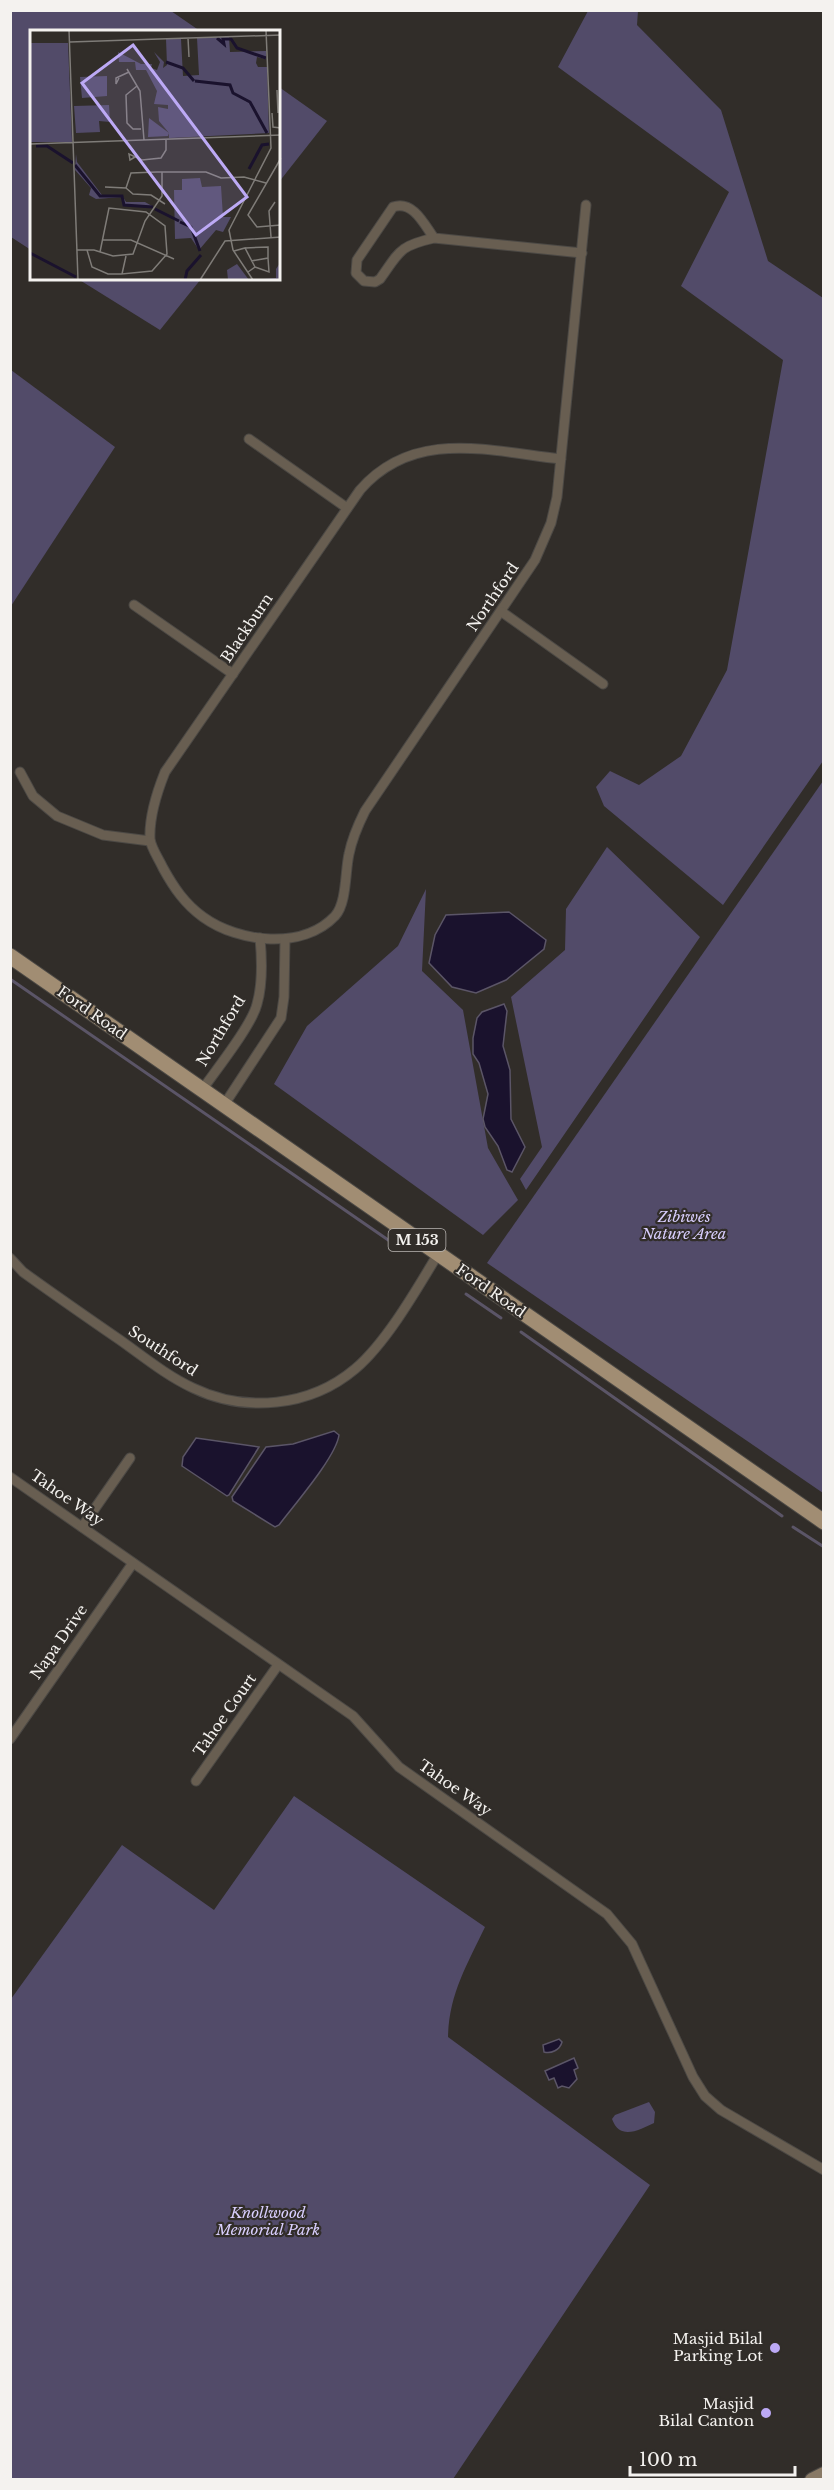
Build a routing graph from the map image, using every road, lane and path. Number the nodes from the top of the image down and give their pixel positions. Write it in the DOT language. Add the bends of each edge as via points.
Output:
graph roads {
  1 [pos="586,205"];
  2 [pos="434,238"];
  3 [pos="582,253"];
  4 [pos="249,439"];
  5 [pos="561,459"];
  6 [pos="347,508"];
  7 [pos="134,605"];
  8 [pos="502,612"];
  9 [pos="234,674"];
  10 [pos="603,684"];
  11 [pos="20,772"];
  12 [pos="150,840"];
  13 [pos="260,938"];
  14 [pos="285,939"];
  15 [pos="10,956"];
  16 [pos="202,1090"];
  17 [pos="224,1105"];
  18 [pos="438,1254"];
  19 [pos="10,1258"];
  20 [pos="130,1458"];
  21 [pos="10,1477"];
  22 [pos="824,1522"];
  23 [pos="82,1527"];
  24 [pos="133,1563"];
  25 [pos="278,1665"];
  26 [pos="10,1739"];
  27 [pos="196,1781"];
  28 [pos="824,2170"];
  29 [pos="824,2474"];
  30 [pos="812,2480"];
  1 -- 3 [label="street, Northford"];
  2 -- 2 [label="street" via="411,208 393,207 357,260 357,273 364,282 375,282 403,248"];
  2 -- 3 [label="street"];
  3 -- 5 [label="street, Northford"];
  4 -- 6 [label="street"];
  5 -- 6 [label="street, Blackburn" via="467,448 413,453 377,473"];
  5 -- 8 [label="street, Northford" via="547,534"];
  6 -- 9 [label="street, Blackburn"];
  7 -- 9 [label="street"];
  8 -- 10 [label="street"];
  8 -- 14 [label="street, Northford" via="365,811 349,854 337,915 315,931"];
  9 -- 12 [label="street, Blackburn" via="165,772 155,797"];
  11 -- 12 [label="street" via="33,796 57,816 102,835"];
  12 -- 13 [label="street" via="174,888 191,907 223,928"];
  13 -- 14 [label="street, Northford"];
  13 -- 16 [label="street, Northford" via="257,1005"];
  14 -- 17 [label="street" via="281,1018"];
  15 -- 16 [label="main road, Ford Road / M 153"];
  16 -- 17 [label="main road, Ford Road / M 153"];
  17 -- 18 [label="main road, Ford Road / M 153"];
  18 -- 19 [label="street, Southford" via="395,1320 355,1369 306,1396 254,1404 213,1396 180,1382 23,1272"];
  18 -- 22 [label="main road, Ford Road / M 153"];
  20 -- 23 [label="street"];
  21 -- 23 [label="street, Tahoe Way"];
  23 -- 24 [label="street, Tahoe Way"];
  24 -- 25 [label="street, Tahoe Way"];
  24 -- 26 [label="street, Napa Drive"];
  25 -- 27 [label="street, Tahoe Court"];
  25 -- 28 [label="street, Tahoe Way" via="352,1716 399,1767 607,1914 632,1944 705,2096 721,2110"];
  29 -- 30 [label="street"];
}
